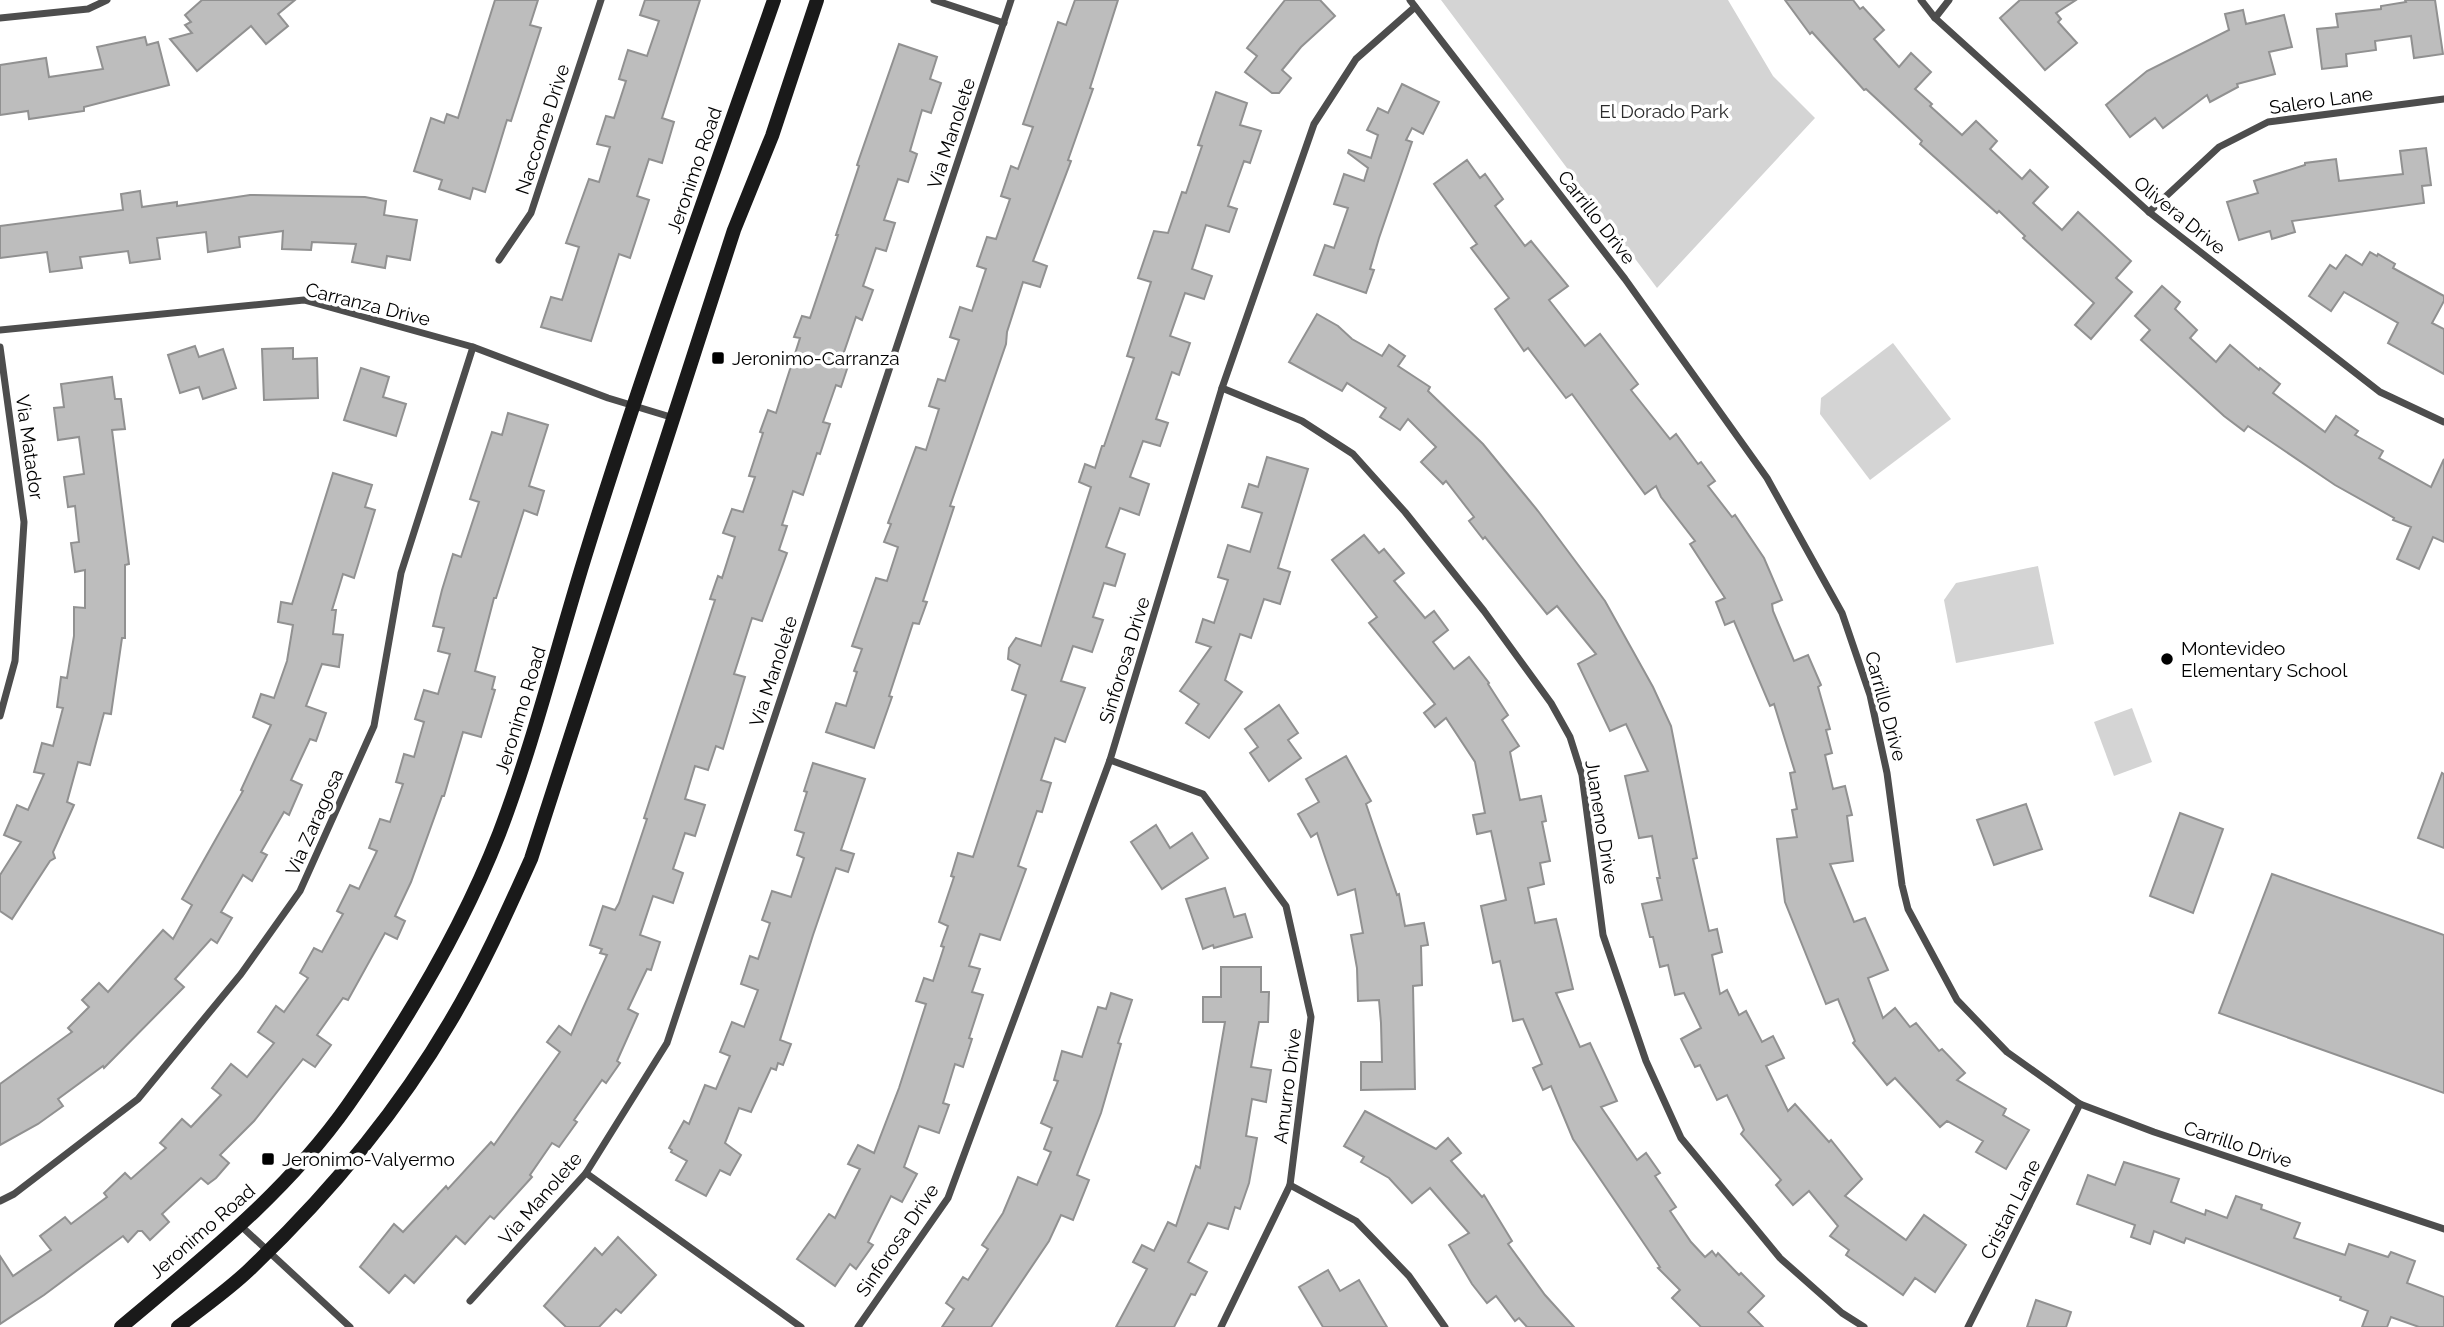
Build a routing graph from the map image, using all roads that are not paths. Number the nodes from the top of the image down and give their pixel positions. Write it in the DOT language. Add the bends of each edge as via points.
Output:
graph roads {
  1 [pos="107,0"];
  2 [pos="600,0"];
  3 [pos="774,0"];
  4 [pos="817,0"];
  5 [pos="934,0"];
  6 [pos="1011,0"];
  7 [pos="1410,0"];
  8 [pos="1921,0"];
  9 [pos="1949,0"];
  10 [pos="1415,8"];
  11 [pos="0,18"];
  12 [pos="1935,18"];
  13 [pos="1004,23"];
  14 [pos="2444,99"];
  15 [pos="2149,212"];
  16 [pos="499,260"];
  17 [pos="0,330"];
  18 [pos="0,347"];
  19 [pos="473,347"];
  20 [pos="1222,388"];
  21 [pos="635,406"];
  22 [pos="674,418"];
  23 [pos="2444,422"];
  24 [pos="0,716"];
  25 [pos="1111,760"];
  26 [pos="2080,1104"];
  27 [pos="586,1173"];
  28 [pos="1290,1185"];
  29 [pos="0,1201"];
  30 [pos="241,1226"];
  31 [pos="2444,1229"];
  32 [pos="269,1251"];
  33 [pos="470,1301"];
  34 [pos="121,1327"];
  35 [pos="178,1327"];
  36 [pos="350,1327"];
  37 [pos="801,1327"];
  38 [pos="858,1327"];
  39 [pos="1221,1327"];
  40 [pos="1445,1327"];
  41 [pos="1864,1327"];
  42 [pos="1968,1327"];
  1 -- 11 [label="street" via="88,9"];
  2 -- 16 [label="street, Naccome Drive" via="531,213"];
  3 -- 21 [label="main road, Jeronimo Road"];
  4 -- 22 [label="main road" via="734,230"];
  5 -- 13 [label="street"];
  6 -- 13 [label="street, Via Manolete"];
  7 -- 10 [label="street, Carrillo Drive"];
  8 -- 12 [label="street, Olivera Drive"];
  9 -- 12 [label="street"];
  10 -- 20 [label="street, Sinforosa Drive" via="1356,59 1314,124"];
  10 -- 26 [label="street, Carrillo Drive" via="1625,279 1767,478 1842,613 1870,695 1908,909 1957,1000 2007,1052"];
  12 -- 15 [label="street, Olivera Drive"];
  13 -- 27 [label="street, Via Manolete" via="667,1043"];
  14 -- 15 [label="street, Salero Lane" via="2268,122 2219,147"];
  15 -- 23 [label="street, Olivera Drive" via="2380,392"];
  17 -- 19 [label="street, Carranza Drive" via="304,300"];
  18 -- 24 [label="street, Via Matador" via="24,522 15,661"];
  19 -- 21 [label="street, Carranza Drive"];
  19 -- 29 [label="street, Via Zaragosa" via="401,573 374,726 300,891 241,974 138,1099"];
  20 -- 25 [label="street, Sinforosa Drive"];
  20 -- 41 [label="street, Juaneno Drive" via="1302,421 1353,454 1468,591 1551,703 1570,737 1582,775 1603,935 1646,1061 1681,1138 1780,1258"];
  21 -- 22 [label="street, Carranza Drive"];
  21 -- 30 [label="main road, Jeronimo Road" via="517,783 474,894 430,977 346,1107"];
  22 -- 32 [label="main road" via="531,859 487,955 438,1042 390,1113 343,1173"];
  25 -- 28 [label="street, Amurro Drive" via="1203,794 1286,906 1311,1017"];
  25 -- 38 [label="street, Sinforosa Drive" via="948,1198"];
  26 -- 31 [label="street, Carrillo Drive"];
  26 -- 42 [label="street, Cristan Lane"];
  27 -- 33 [label="street, Via Manolete"];
  27 -- 37 [label="street"];
  28 -- 39 [label="street, Amurro Drive"];
  28 -- 40 [label="street" via="1356,1221 1409,1276"];
  30 -- 32 [label="street"];
  30 -- 34 [label="main road, Jeronimo Road"];
  32 -- 35 [label="main road"];
  32 -- 36 [label="street"];
}
